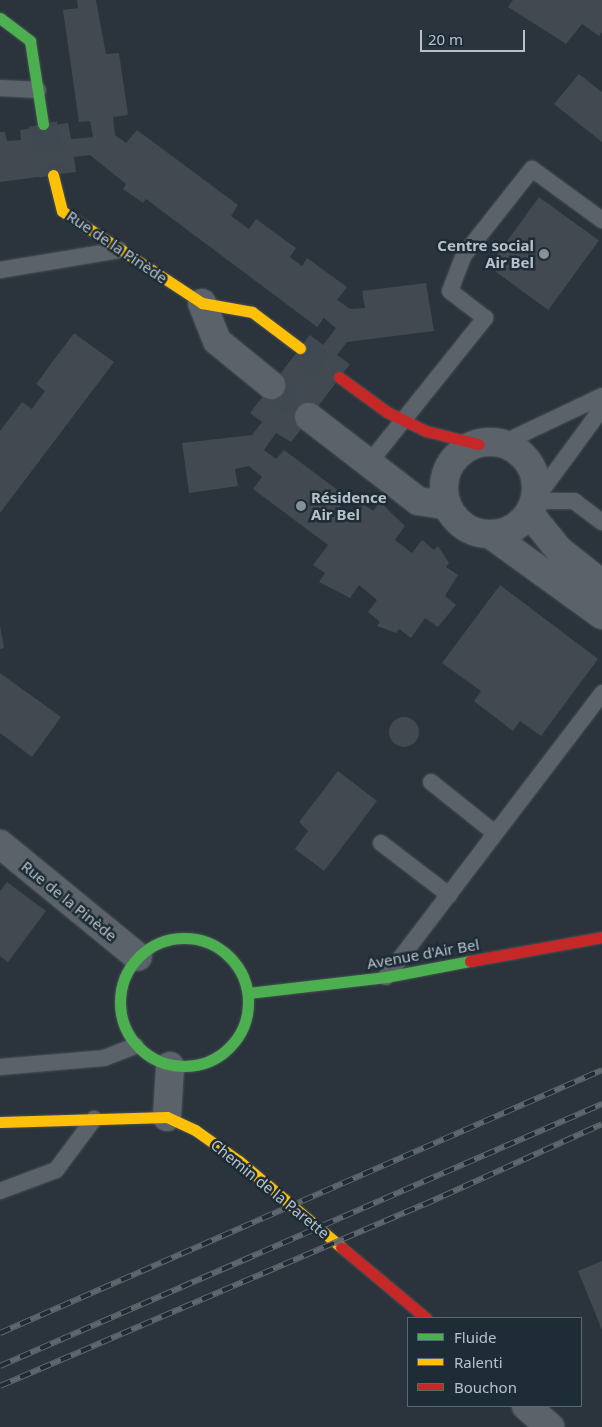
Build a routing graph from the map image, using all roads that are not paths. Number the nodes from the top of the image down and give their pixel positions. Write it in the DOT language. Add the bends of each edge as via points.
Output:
graph roads {
  1 [pos="0,18"];
  2 [pos="0,88"];
  3 [pos="38,90"];
  4 [pos="43,124"];
  5 [pos="53,175"];
  6 [pos="602,220"];
  7 [pos="119,250"];
  8 [pos="0,270"];
  9 [pos="202,303"];
  10 [pos="300,348"];
  11 [pos="339,377"];
  12 [pos="271,385"];
  13 [pos="602,396"];
  14 [pos="602,408"];
  15 [pos="309,417"];
  16 [pos="403,420"];
  17 [pos="490,444"];
  18 [pos="369,463"];
  19 [pos="448,506"];
  20 [pos="532,507"];
  21 [pos="602,522"];
  22 [pos="491,535"];
  23 [pos="602,584"];
  24 [pos="602,615"];
  25 [pos="602,693"];
  26 [pos="431,782"];
  27 [pos="495,833"];
  28 [pos="381,843"];
  29 [pos="0,844"];
  30 [pos="449,895"];
  31 [pos="602,937"];
  32 [pos="138,957"];
  33 [pos="386,976"];
  34 [pos="248,993"];
  35 [pos="136,1046"];
  36 [pos="170,1066"];
  37 [pos="0,1067"];
  38 [pos="167,1117"];
  39 [pos="94,1119"];
  40 [pos="0,1122"];
  41 [pos="0,1191"];
  42 [pos="425,1317"];
  43 [pos="527,1407"];
  44 [pos="550,1427"];
  1 -- 3 [label="street" via="30,41"];
  2 -- 3 [label="lane"];
  3 -- 4 [label="street"];
  5 -- 7 [label="street, Rue de la Pinède" via="62,211"];
  6 -- 16 [label="lane" via="532,169 464,255 450,291 485,318"];
  7 -- 8 [label="lane"];
  7 -- 9 [label="street, Rue de la Pinède"];
  9 -- 10 [label="street, Rue de la Pinède" via="252,312"];
  9 -- 12 [label="street" via="217,341"];
  11 -- 16 [label="street"];
  13 -- 17 [label="lane"];
  14 -- 20 [label="lane"];
  15 -- 18 [label="street"];
  16 -- 17 [label="street" via="426,431"];
  16 -- 18 [label="lane"];
  17 -- 19 [label="street" via="458,455 446,474"];
  17 -- 20 [label="street" via="518,452 530,465 536,483"];
  18 -- 19 [label="street" via="418,501"];
  19 -- 22 [label="street" via="457,522 473,531"];
  20 -- 21 [label="lane" via="574,501"];
  20 -- 22 [label="street" via="519,524"];
  20 -- 23 [label="street" via="559,550"];
  22 -- 24 [label="street"];
  25 -- 27 [label="lane"];
  26 -- 27 [label="lane"];
  27 -- 30 [label="lane"];
  28 -- 30 [label="lane"];
  29 -- 32 [label="street, Rue de la Pinède"];
  30 -- 33 [label="lane"];
  31 -- 33 [label="street, Avenue d'Air Bel"];
  32 -- 34 [label="street" via="148,948 179,938 205,940 230,956 246,982"];
  32 -- 35 [label="street" via="128,968 120,992 121,1019"];
  33 -- 34 [label="street, Avenue d'Air Bel"];
  34 -- 36 [label="street" via="246,1021 236,1041 214,1060 190,1067"];
  35 -- 36 [label="street" via="153,1059"];
  35 -- 37 [label="lane" via="104,1058"];
  36 -- 38 [label="street"];
  38 -- 39 [label="street, Chemin de la Parette"];
  38 -- 42 [label="street, Chemin de la Parette" via="195,1130 239,1160"];
  39 -- 40 [label="street, Chemin de la Parette"];
  39 -- 41 [label="lane" via="56,1170"];
  43 -- 44 [label="street"];
}
